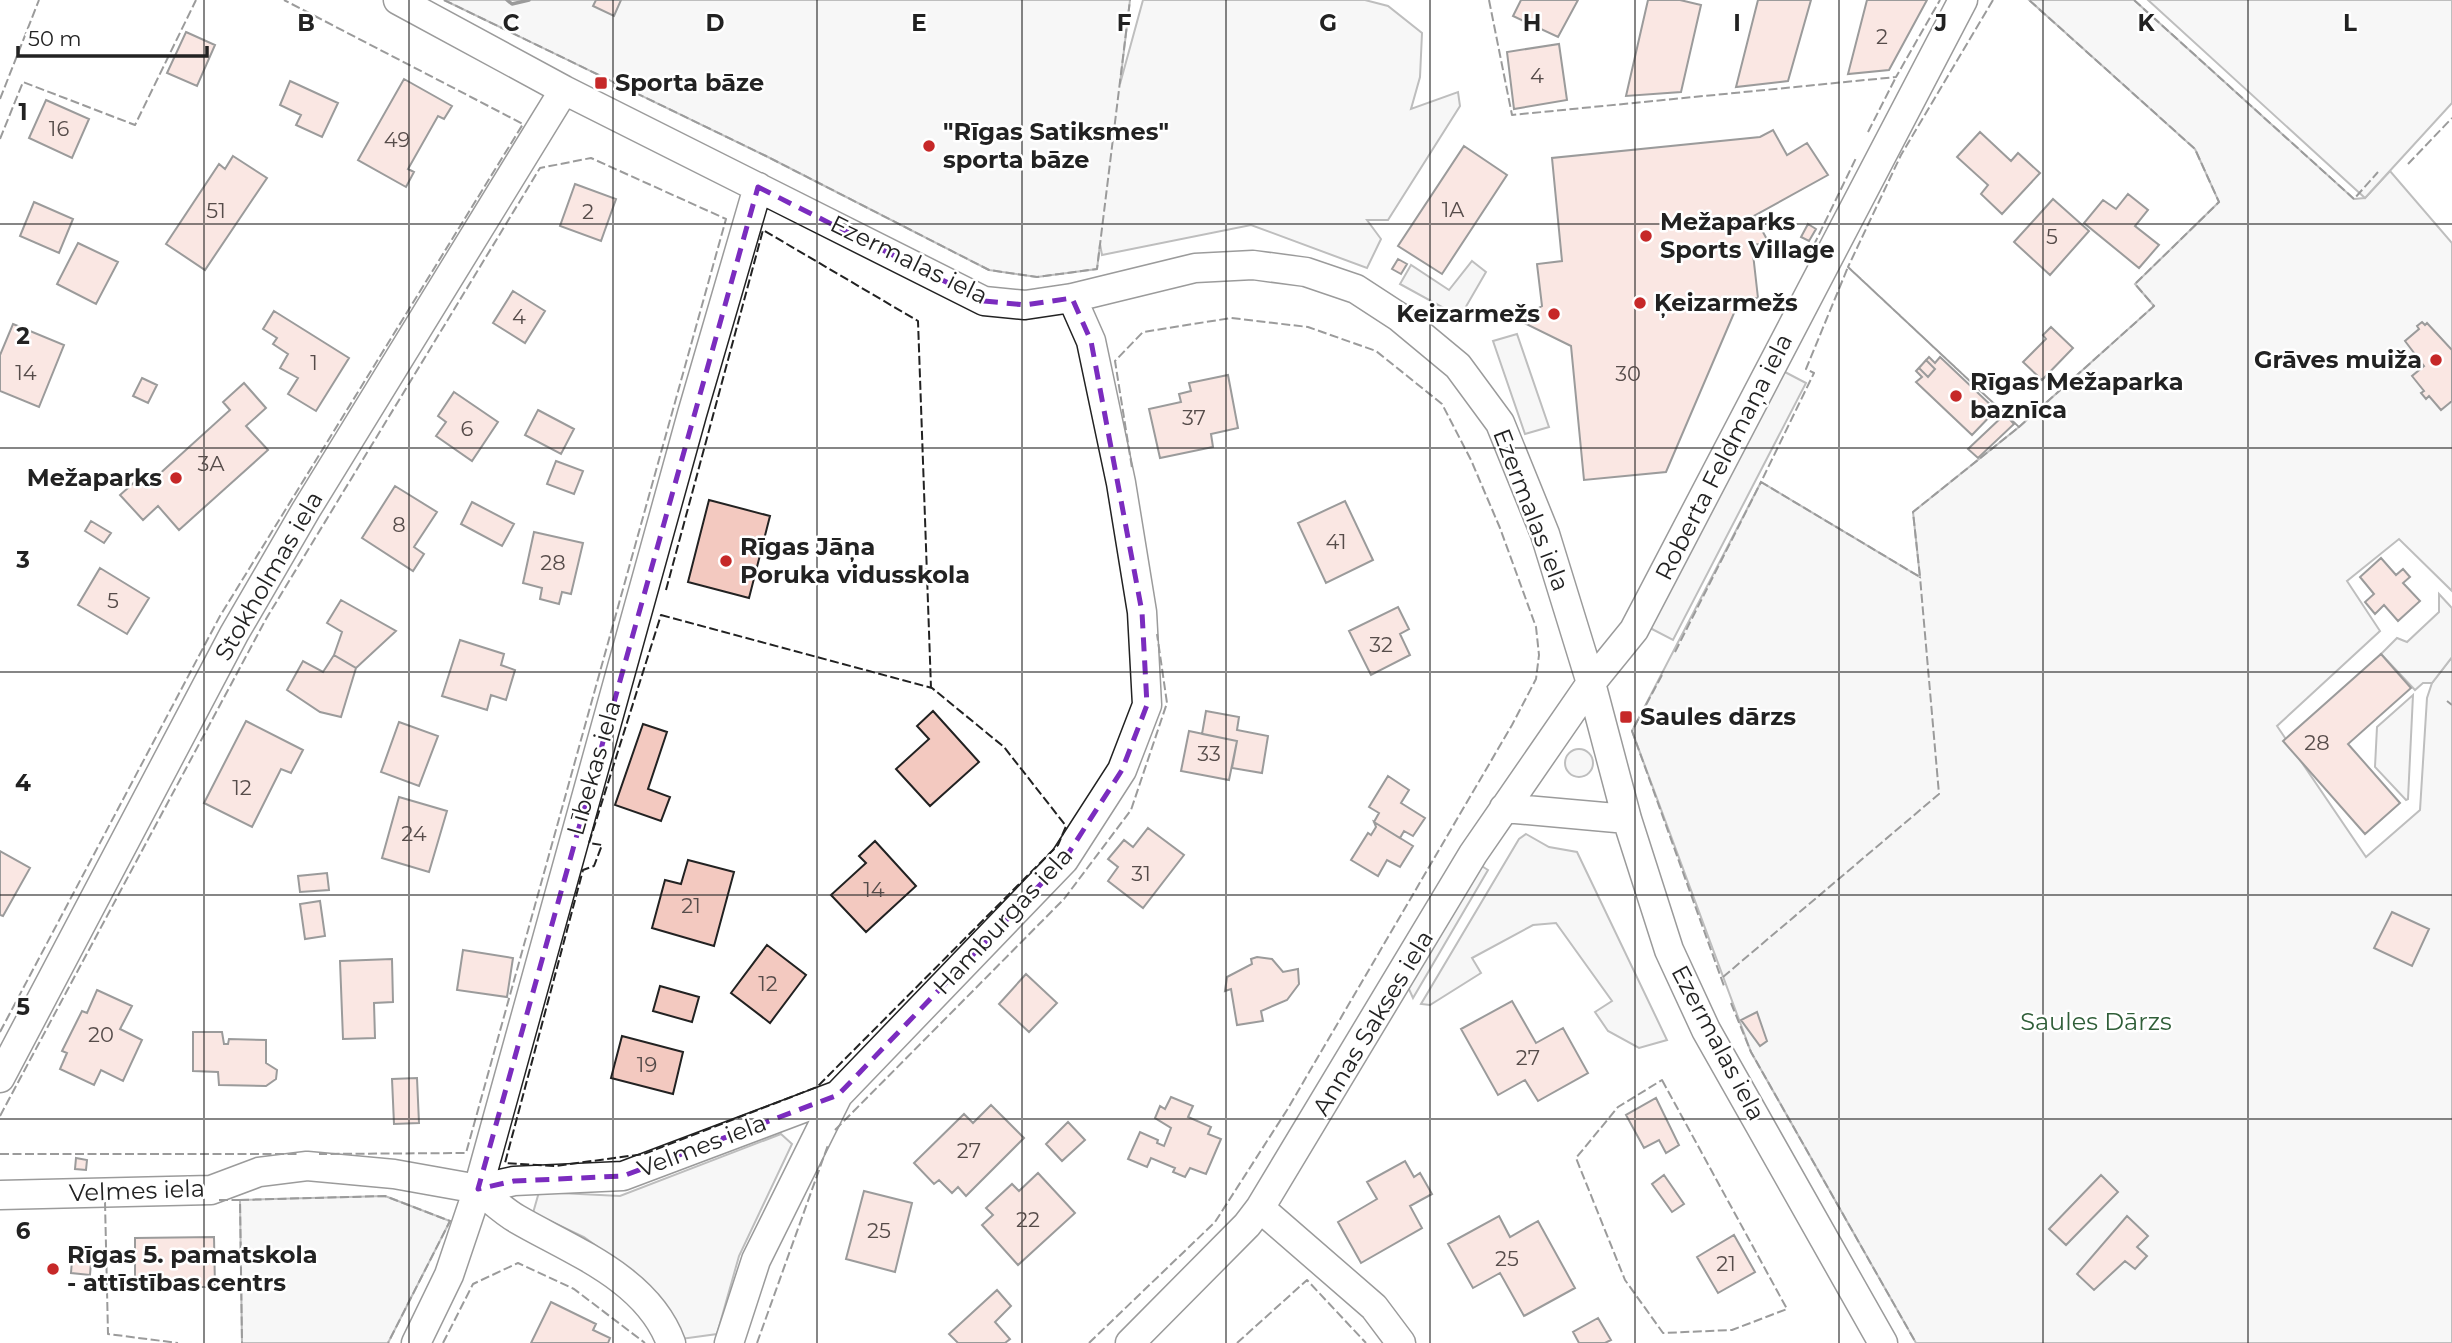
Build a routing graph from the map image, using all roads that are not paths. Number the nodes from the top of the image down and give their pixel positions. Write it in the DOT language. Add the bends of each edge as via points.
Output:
graph roads {
  1 [pos="398,0"];
  2 [pos="1963,0"];
  3 [pos="564,90"];
  4 [pos="758,187"];
  5 [pos="1072,298"];
  6 [pos="1591,683"];
  7 [pos="1504,808"];
  8 [pos="1627,819"];
  9 [pos="0,1078"];
  10 [pos="838,1095"];
  11 [pos="478,1189"];
  12 [pos="0,1195"];
  13 [pos="1260,1208"];
  14 [pos="416,1343"];
  15 [pos="671,1343"];
  16 [pos="729,1343"];
  17 [pos="1130,1343"];
  18 [pos="1401,1343"];
  19 [pos="1883,1343"];
  1 -- 3 [label="street, Ezermalas iela"];
  2 -- 6 [label="street, Roberta Feldmaņa iela" via="1634,630"];
  3 -- 4 [label="street, Ezermalas iela"];
  3 -- 9 [label="street, Stokholmas iela" via="247,612"];
  4 -- 5 [label="street, Ezermalas iela" via="984,301 1025,305"];
  4 -- 11 [label="street, Lībekas iela"];
  5 -- 6 [label="street, Ezermalas iela" via="1195,268 1253,265 1306,272 1356,289 1399,317 1458,366 1500,423 1545,534"];
  5 -- 10 [label="street, Hamburgas iela" via="1091,341 1121,483 1142,612 1147,705 1122,770 1065,860"];
  6 -- 7 [label="street, Annas Sakses iela"];
  6 -- 8 [label="street, Ezermalas iela"];
  7 -- 8 [label="street"];
  7 -- 13 [label="street, Annas Sakses iela"];
  8 -- 19 [label="street, Ezermalas iela" via="1669,950 1706,1030"];
  10 -- 11 [label="street, Velmes iela" via="623,1176 514,1181"];
  10 -- 16 [label="street, Hamburgas iela" via="756,1260"];
  11 -- 12 [label="street, Velmes iela" via="394,1174 307,1166 259,1172 211,1190"];
  11 -- 14 [label="street, Lībekas iela" via="449,1275"];
  11 -- 15 [label="street, Velmes iela" via="516,1218 578,1249 638,1294"];
  13 -- 17 [label="street, Annas Sakses iela"];
  13 -- 18 [label="street" via="1374,1307"];
}
